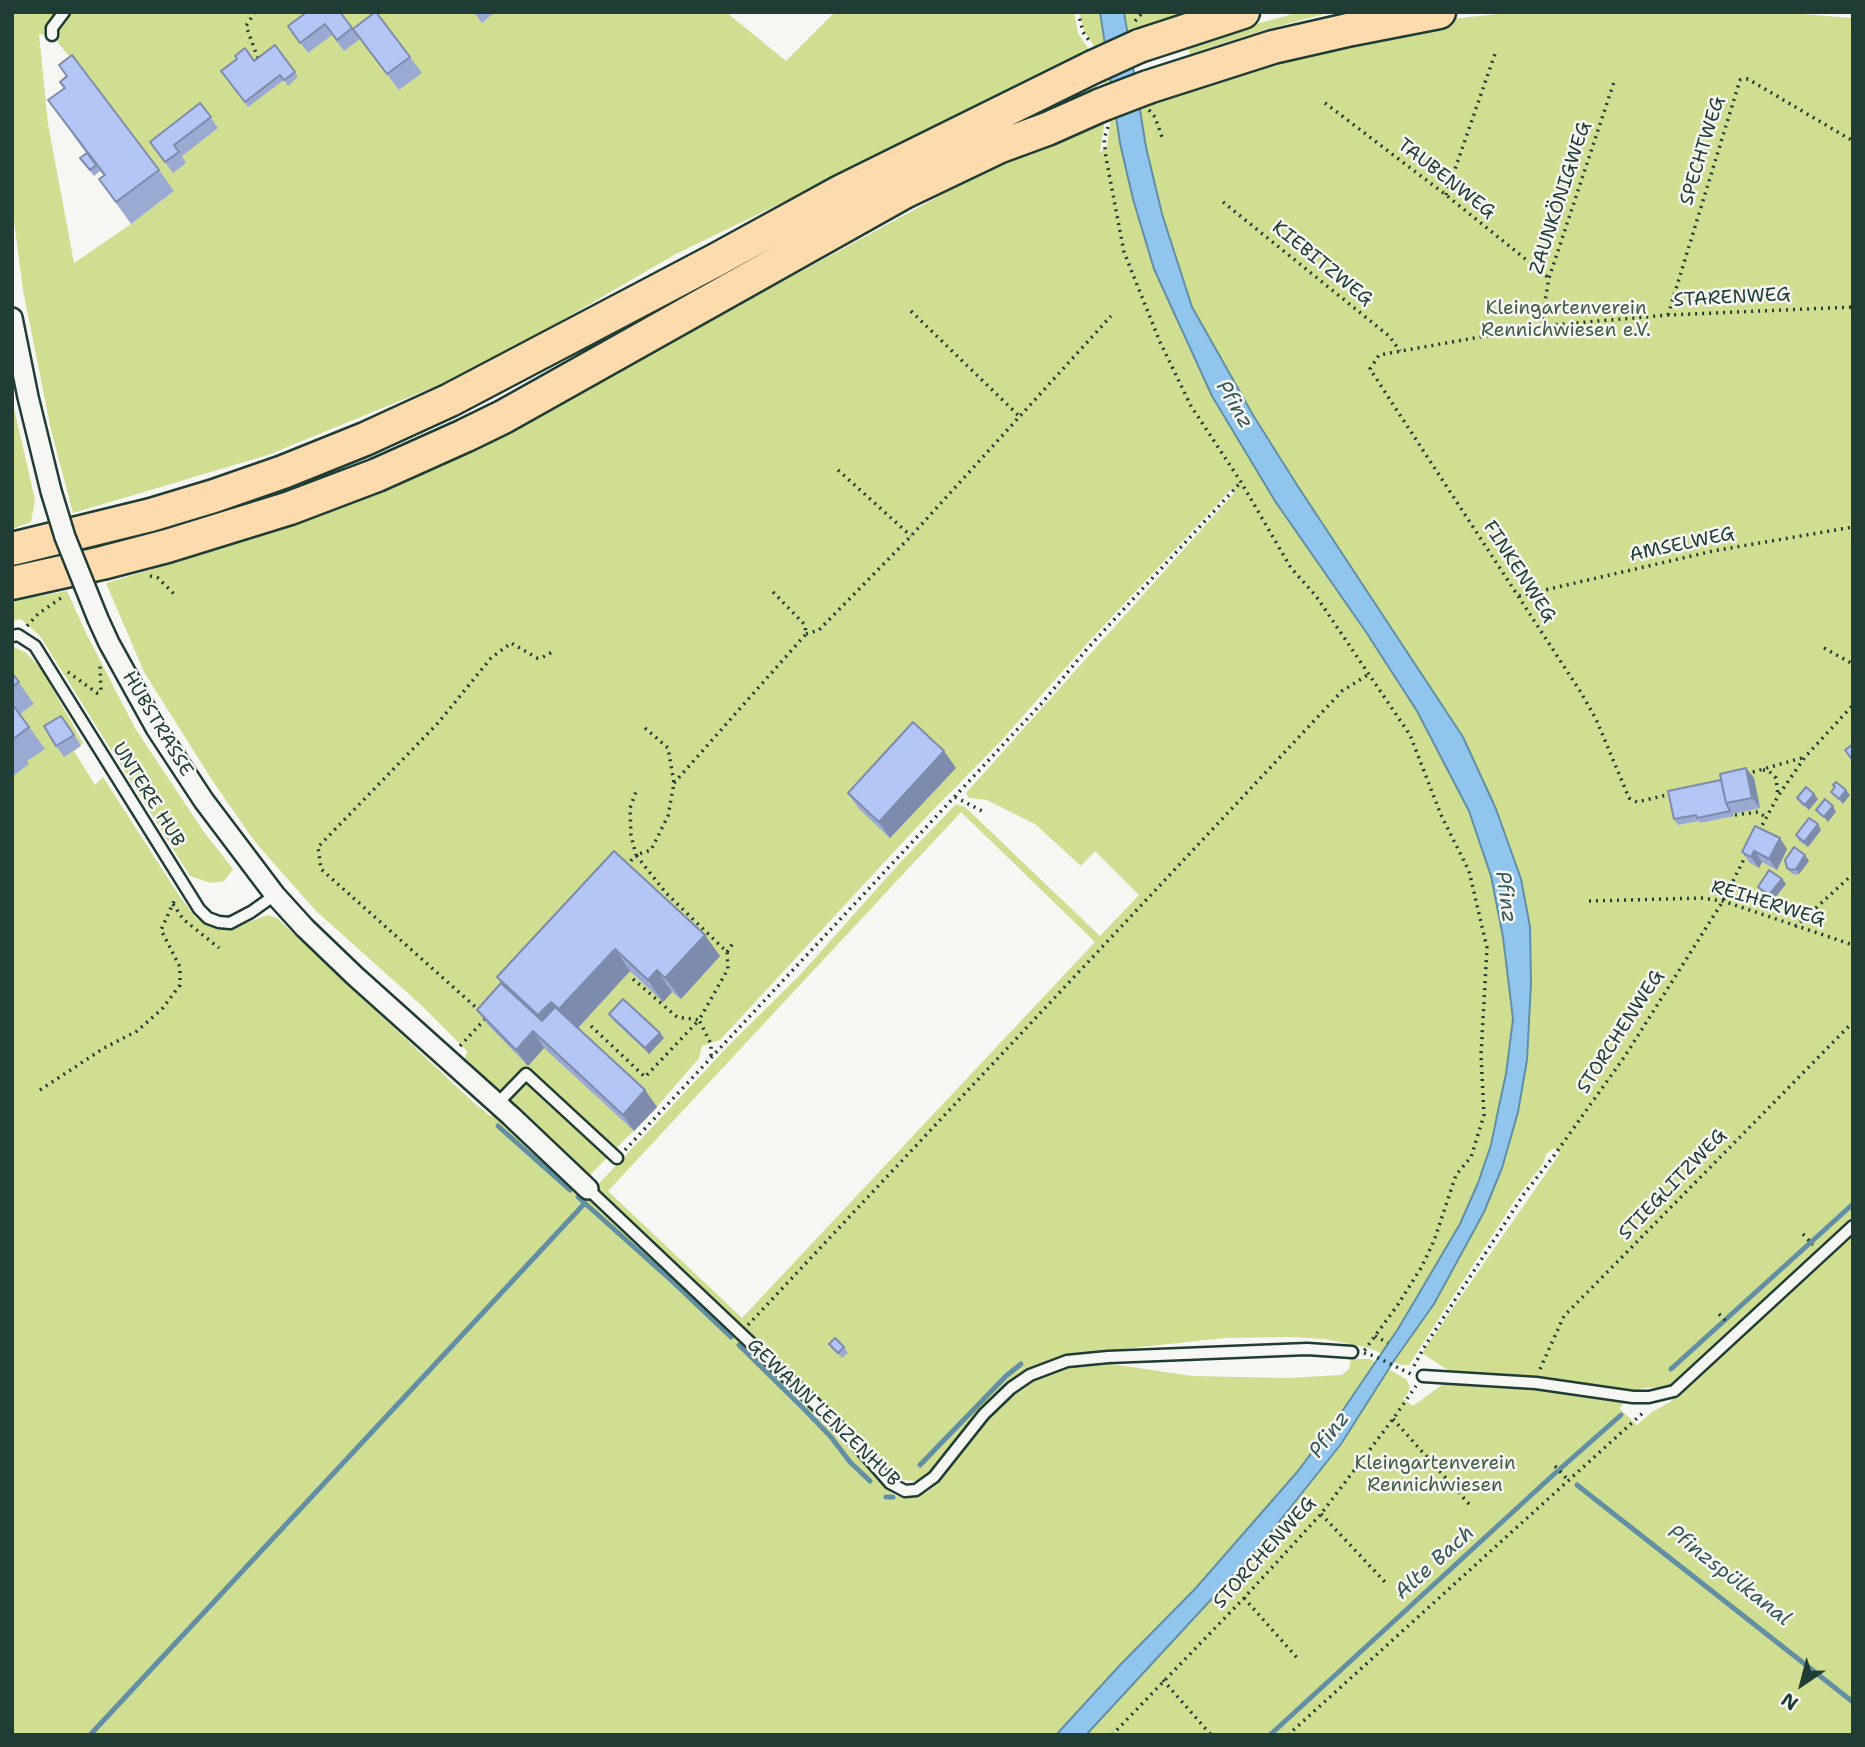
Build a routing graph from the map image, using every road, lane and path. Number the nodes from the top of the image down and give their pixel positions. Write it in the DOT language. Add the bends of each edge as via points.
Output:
graph roads {
  1 [pos="64,12"];
  2 [pos="255,12"];
  3 [pos="1078,12"];
  4 [pos="1243,12"];
  5 [pos="1439,12"];
  6 [pos="1205,25"];
  7 [pos="52,35"];
  8 [pos="1496,51"];
  9 [pos="1094,60"];
  10 [pos="261,64"];
  11 [pos="1191,72"];
  12 [pos="1615,82"];
  13 [pos="1145,95"];
  14 [pos="1325,103"];
  15 [pos="1106,113"];
  16 [pos="1162,137"];
  17 [pos="1853,141"];
  18 [pos="1446,195"];
  19 [pos="1223,202"];
  20 [pos="1549,278"];
  21 [pos="1853,307"];
  22 [pos="911,311"];
  23 [pos="1668,315"];
  24 [pos="1111,316"];
  25 [pos="12,318"];
  26 [pos="1541,326"];
  27 [pos="1400,351"];
  28 [pos="1370,369"];
  29 [pos="1020,417"];
  30 [pos="838,470"];
  31 [pos="1241,482"];
  32 [pos="1853,527"];
  33 [pos="911,536"];
  34 [pos="12,549"];
  35 [pos="12,583"];
  36 [pos="773,592"];
  37 [pos="1519,596"];
  38 [pos="797,608"];
  39 [pos="793,612"];
  40 [pos="806,634"];
  41 [pos="12,636"];
  42 [pos="109,643"];
  43 [pos="1824,648"];
  44 [pos="554,651"];
  45 [pos="1853,664"];
  46 [pos="63,668"];
  47 [pos="1369,674"];
  48 [pos="1853,705"];
  49 [pos="645,727"];
  50 [pos="1805,757"];
  51 [pos="1761,770"];
  52 [pos="1737,776"];
  53 [pos="674,783"];
  54 [pos="637,789"];
  55 [pos="1675,793"];
  56 [pos="1778,796"];
  57 [pos="955,797"];
  58 [pos="984,812"];
  59 [pos="1735,815"];
  60 [pos="1767,818"];
  61 [pos="1756,836"];
  62 [pos="1751,845"];
  63 [pos="636,855"];
  64 [pos="627,865"];
  65 [pos="1853,874"];
  66 [pos="186,889"];
  67 [pos="275,895"];
  68 [pos="1589,901"];
  69 [pos="1723,901"];
  70 [pos="173,904"];
  71 [pos="1795,927"];
  72 [pos="733,943"];
  73 [pos="1853,945"];
  74 [pos="219,948"];
  75 [pos="727,952"];
  76 [pos="633,979"];
  77 [pos="699,1020"];
  78 [pos="1853,1023"];
  79 [pos="591,1026"];
  80 [pos="444,1055"];
  81 [pos="711,1059"];
  82 [pos="40,1090"];
  83 [pos="497,1104"];
  84 [pos="617,1158"];
  85 [pos="587,1189"];
  86 [pos="1853,1226"];
  87 [pos="1803,1234"];
  88 [pos="1813,1245"];
  89 [pos="1721,1316"];
  90 [pos="1730,1325"];
  91 [pos="740,1334"];
  92 [pos="1375,1336"];
  93 [pos="1388,1343"];
  94 [pos="1357,1352"];
  95 [pos="1374,1356"];
  96 [pos="1410,1374"];
  97 [pos="1423,1376"];
  98 [pos="1535,1383"];
  99 [pos="1662,1395"];
  100 [pos="1393,1419"];
  101 [pos="1555,1466"];
  102 [pos="1568,1480"];
  103 [pos="1469,1504"];
  104 [pos="1321,1514"];
  105 [pos="1385,1582"];
  106 [pos="1244,1598"];
  107 [pos="1299,1660"];
  108 [pos="1163,1680"];
  109 [pos="1112,1735"];
  110 [pos="1212,1735"];
  111 [pos="1288,1735"];
  1 -- 7 [label="lane"];
  2 -- 10 [label="path" via="246,26"];
  3 -- 9 [label="path"];
  4 -- 6 [label="main road"];
  5 -- 11 [label="main road" via="1273,47"];
  6 -- 9 [label="main road, bridge"];
  6 -- 11 [label="main road" via="1175,47 1172,58"];
  8 -- 18 [label="path"];
  9 -- 34 [label="main road" via="450,400 365,439 214,496"];
  11 -- 13 [label="main road"];
  12 -- 20 [label="path, ZAUNKÖNIGWEG"];
  13 -- 15 [label="main road, bridge"];
  13 -- 16 [label="path"];
  14 -- 18 [label="path, TAUBENWEG"];
  15 -- 31 [label="path" via="1106,158 1124,252 1191,406"];
  15 -- 35 [label="main road" via="998,147 904,192 503,417 377,475 167,546"];
  17 -- 23 [label="path, SPECHTWEG" via="1748,79 1740,80"];
  18 -- 20 [label="path, TAUBENWEG"];
  19 -- 27 [label="path, KIEBITZWEG" via="1389,336"];
  20 -- 26 [label="path, ZAUNKÖNIGWEG"];
  21 -- 23 [label="path, STARENWEG"];
  22 -- 29 [label="path"];
  23 -- 26 [label="path, STARENWEG"];
  24 -- 29 [label="path"];
  25 -- 42 [label="street, HUBSTRASSE, bridge" via="51,491"];
  26 -- 27 [label="path, STARENWEG"];
  27 -- 28 [label="path, STARENWEG" via="1379,355"];
  28 -- 37 [label="path, FINKENWEG"];
  29 -- 33 [label="path"];
  30 -- 33 [label="path"];
  31 -- 47 [label="path" via="1291,568 1316,596"];
  31 -- 57 [label="path"];
  32 -- 37 [label="path, AMSELWEG" via="1713,551"];
  33 -- 40 [label="path" via="819,630"];
  36 -- 39 [label="path"];
  37 -- 55 [label="path, FINKENWEG" via="1596,719 1629,798 1637,802"];
  38 -- 39 [label="path"];
  39 -- 40 [label="path" via="806,625"];
  40 -- 53 [label="path"];
  41 -- 66 [label="lane, UNTERE HUB" via="35,646"];
  42 -- 46 [label="path" via="99,659 99,693"];
  42 -- 67 [label="street, HUBSTRASSE" via="156,728 204,801"];
  43 -- 45 [label="path"];
  44 -- 80 [label="path" via="537,657 511,643 491,658 438,723 318,847 321,869 487,1017"];
  47 -- 91 [label="path" via="1342,691"];
  47 -- 92 [label="path" via="1410,735 1469,871 1487,948 1481,1055 1484,1115 1471,1157 1456,1175 1421,1268"];
  48 -- 50 [label="path"];
  49 -- 53 [label="path" via="668,748"];
  50 -- 51 [label="path"];
  50 -- 56 [label="path"];
  51 -- 52 [label="path"];
  51 -- 56 [label="path" via="1776,778"];
  53 -- 63 [label="path" via="668,816 651,850"];
  54 -- 63 [label="path" via="630,808"];
  56 -- 60 [label="path"];
  57 -- 58 [label="path"];
  57 -- 81 [label="path"];
  59 -- 60 [label="path" via="1758,812"];
  60 -- 61 [label="path"];
  62 -- 69 [label="path, STORCHENWEG"];
  63 -- 64 [label="path"];
  63 -- 75 [label="path" via="666,893"];
  65 -- 71 [label="path"];
  66 -- 67 [label="lane, UNTERE HUB" via="199,909 219,922 251,912"];
  66 -- 70 [label="path"];
  67 -- 80 [label="street, HUBSTRASSE"];
  68 -- 69 [label="path, REIHERWEG"];
  69 -- 71 [label="path, REIHERWEG"];
  69 -- 96 [label="path, STORCHENWEG" via="1625,1056 1524,1194"];
  70 -- 74 [label="path" via="183,919"];
  70 -- 82 [label="path" via="161,930 180,967 180,985 137,1031"];
  71 -- 73 [label="path, REIHERWEG"];
  72 -- 75 [label="path"];
  75 -- 77 [label="path" via="728,969"];
  76 -- 77 [label="path" via="677,1017"];
  77 -- 79 [label="path" via="645,1077"];
  77 -- 81 [label="path" via="711,1044"];
  78 -- 98 [label="path, STIEGLITZWEG" via="1564,1316"];
  80 -- 83 [label="street, GEWANN LENZENHUB"];
  81 -- 84 [label="path"];
  83 -- 84 [label="lane" via="526,1074"];
  83 -- 85 [label="street, GEWANN LENZENHUB"];
  85 -- 91 [label="lane, GEWANN LENZENHUB"];
  86 -- 99 [label="lane" via="1674,1391"];
  87 -- 88 [label="path"];
  89 -- 90 [label="path"];
  91 -- 94 [label="lane, GEWANN LENZENHUB" via="849,1436 890,1483 905,1491 916,1490 934,1478 1011,1388 1067,1361 1307,1349"];
  92 -- 93 [label="path"];
  92 -- 94 [label="path"];
  95 -- 96 [label="path"];
  96 -- 97 [label="path"];
  97 -- 98 [label="lane"];
  97 -- 100 [label="path, STORCHENWEG"];
  98 -- 99 [label="lane" via="1633,1397"];
  99 -- 102 [label="path"];
  100 -- 103 [label="path"];
  100 -- 104 [label="path, STORCHENWEG"];
  101 -- 102 [label="path"];
  102 -- 111 [label="path"];
  104 -- 105 [label="path"];
  104 -- 106 [label="path, STORCHENWEG"];
  106 -- 107 [label="path"];
  106 -- 108 [label="path, STORCHENWEG"];
  108 -- 109 [label="path, STORCHENWEG"];
  108 -- 110 [label="path"];
}
